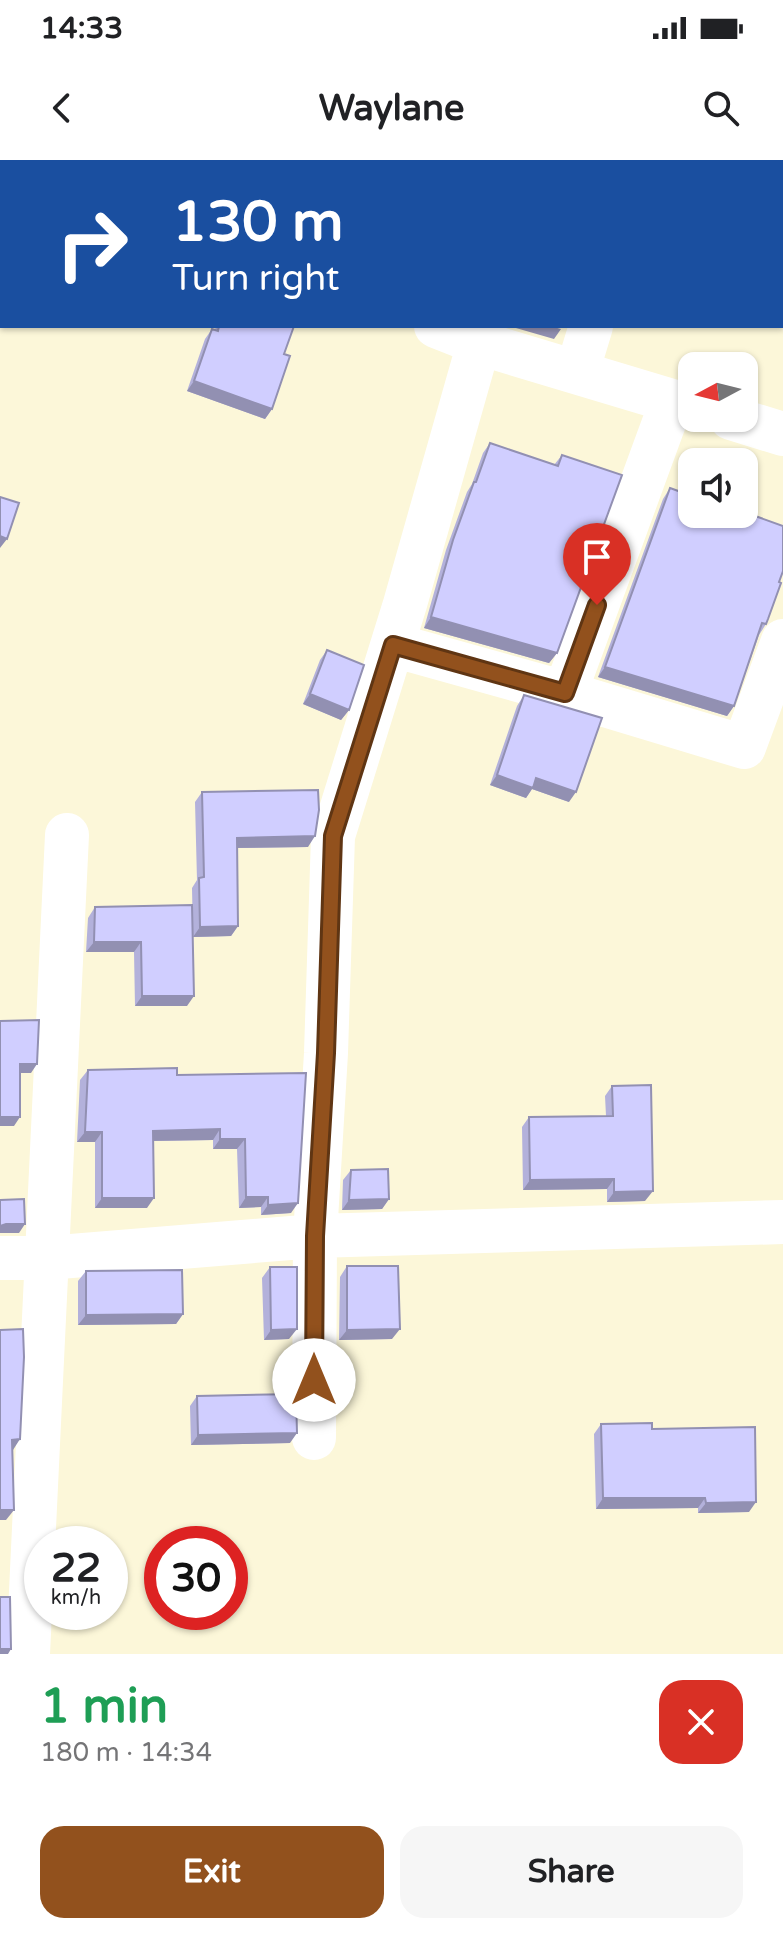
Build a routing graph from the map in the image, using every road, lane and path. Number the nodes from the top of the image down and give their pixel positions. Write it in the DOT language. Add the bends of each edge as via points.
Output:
graph roads {
  1 [pos="441,328"];
  2 [pos="590,328"];
  3 [pos="479,343"];
  4 [pos="577,372"];
  5 [pos="678,403"];
  6 [pos="678,414"];
  7 [pos="758,426"];
  8 [pos="783,434"];
  9 [pos="783,641"];
  10 [pos="393,645"];
  11 [pos="565,693"];
  12 [pos="67,835"];
  13 [pos="783,1222"];
  14 [pos="315,1236"];
  15 [pos="0,1258"];
  16 [pos="47,1258"];
  17 [pos="314,1438"];
  18 [pos="28,1654"];
  1 -- 3 [label="street"];
  2 -- 4 [label="street"];
  3 -- 4 [label="street"];
  3 -- 10 [label="street"];
  4 -- 5 [label="street"];
  6 -- 11 [label="street"];
  7 -- 8 [label="street"];
  9 -- 11 [label="street" via="744,747"];
  10 -- 11 [label="street"];
  10 -- 14 [label="street" via="333,836"];
  12 -- 16 [label="street"];
  13 -- 14 [label="street"];
  14 -- 16 [label="street"];
  14 -- 17 [label="street"];
  15 -- 16 [label="street"];
  16 -- 18 [label="street"];
}
